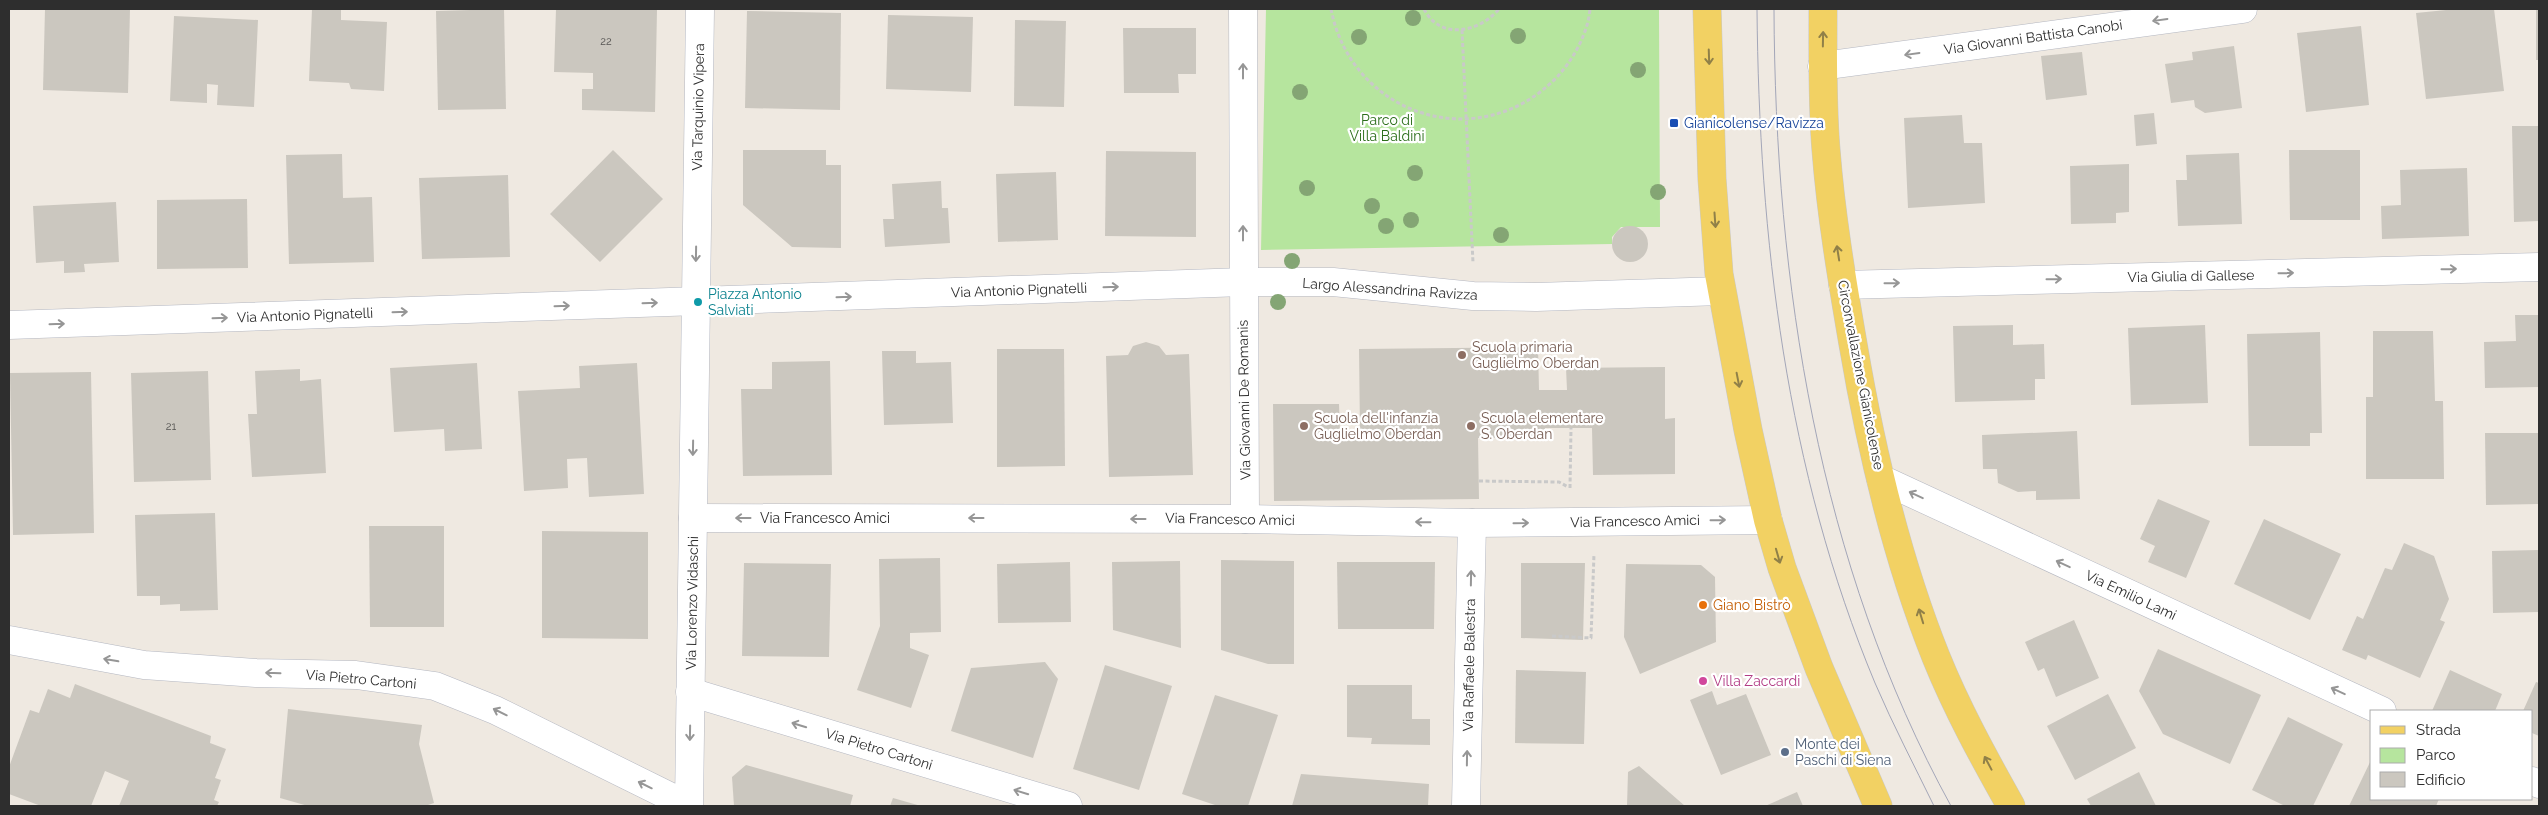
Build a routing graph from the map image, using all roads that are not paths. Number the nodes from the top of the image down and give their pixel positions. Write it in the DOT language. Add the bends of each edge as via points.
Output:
graph roads {
  1 [pos="700,9"];
  2 [pos="1243,9"];
  3 [pos="1707,9"];
  4 [pos="1823,9"];
  5 [pos="2243,9"];
  6 [pos="1822,66"];
  7 [pos="2539,267"];
  8 [pos="1243,282"];
  9 [pos="1843,285"];
  10 [pos="1721,291"];
  11 [pos="695,302"];
  12 [pos="9,325"];
  13 [pos="1881,479"];
  14 [pos="693,518"];
  15 [pos="1245,519"];
  16 [pos="1768,520"];
  17 [pos="1472,523"];
  18 [pos="9,640"];
  19 [pos="690,692"];
  20 [pos="2380,710"];
  21 [pos="689,806"];
  22 [pos="1068,806"];
  23 [pos="1466,806"];
  24 [pos="1878,806"];
  25 [pos="2011,806"];
  1 -- 11 [label="street, Via Tarquinio Vipera, one-way"];
  8 -- 2 [label="street, one-way"];
  3 -- 10 [label="main road, one-way" via="1712,179"];
  6 -- 4 [label="main road, Circonvallazione Gianicolense, one-way"];
  5 -- 6 [label="street, Via Giovanni Battista Canobi, one-way"];
  9 -- 6 [label="main road, Circonvallazione Gianicolense, one-way" via="1827,159"];
  9 -- 7 [label="street, Via Giulia di Gallese, one-way"];
  8 -- 10 [label="street, Largo Alessandrina Ravizza" via="1333,282 1473,296"];
  11 -- 8 [label="street, Via Antonio Pignatelli, one-way"];
  8 -- 15 [label="street, Via Giovanni De Romanis"];
  9 -- 13 [label="main road, Circonvallazione Gianicolense" via="1862,396"];
  10 -- 16 [label="main road, one-way"];
  12 -- 11 [label="street, Via Antonio Pignatelli, one-way"];
  11 -- 14 [label="street, Via Lorenzo Vidaschi, one-way"];
  20 -- 13 [label="street, Via Emilio Lami, one-way"];
  25 -- 13 [label="main road, Circonvallazione Gianicolense, one-way" via="1937,659 1923,623"];
  15 -- 14 [label="street, Via Francesco Amici, one-way"];
  14 -- 19 [label="street, Via Lorenzo Vidaschi"];
  17 -- 15 [label="street, Via Francesco Amici, one-way"];
  17 -- 16 [label="street, Via Francesco Amici, one-way"];
  16 -- 24 [label="main road, one-way" via="1798,613"];
  23 -- 17 [label="street, Via Raffaele Balestra, one-way"];
  21 -- 18 [label="street, Via Pietro Cartoni, one-way" via="481,703 435,686 356,675 144,665"];
  19 -- 21 [label="street, Via Lorenzo Vidaschi, one-way"];
  22 -- 19 [label="street, Via Pietro Cartoni, one-way"];
}
